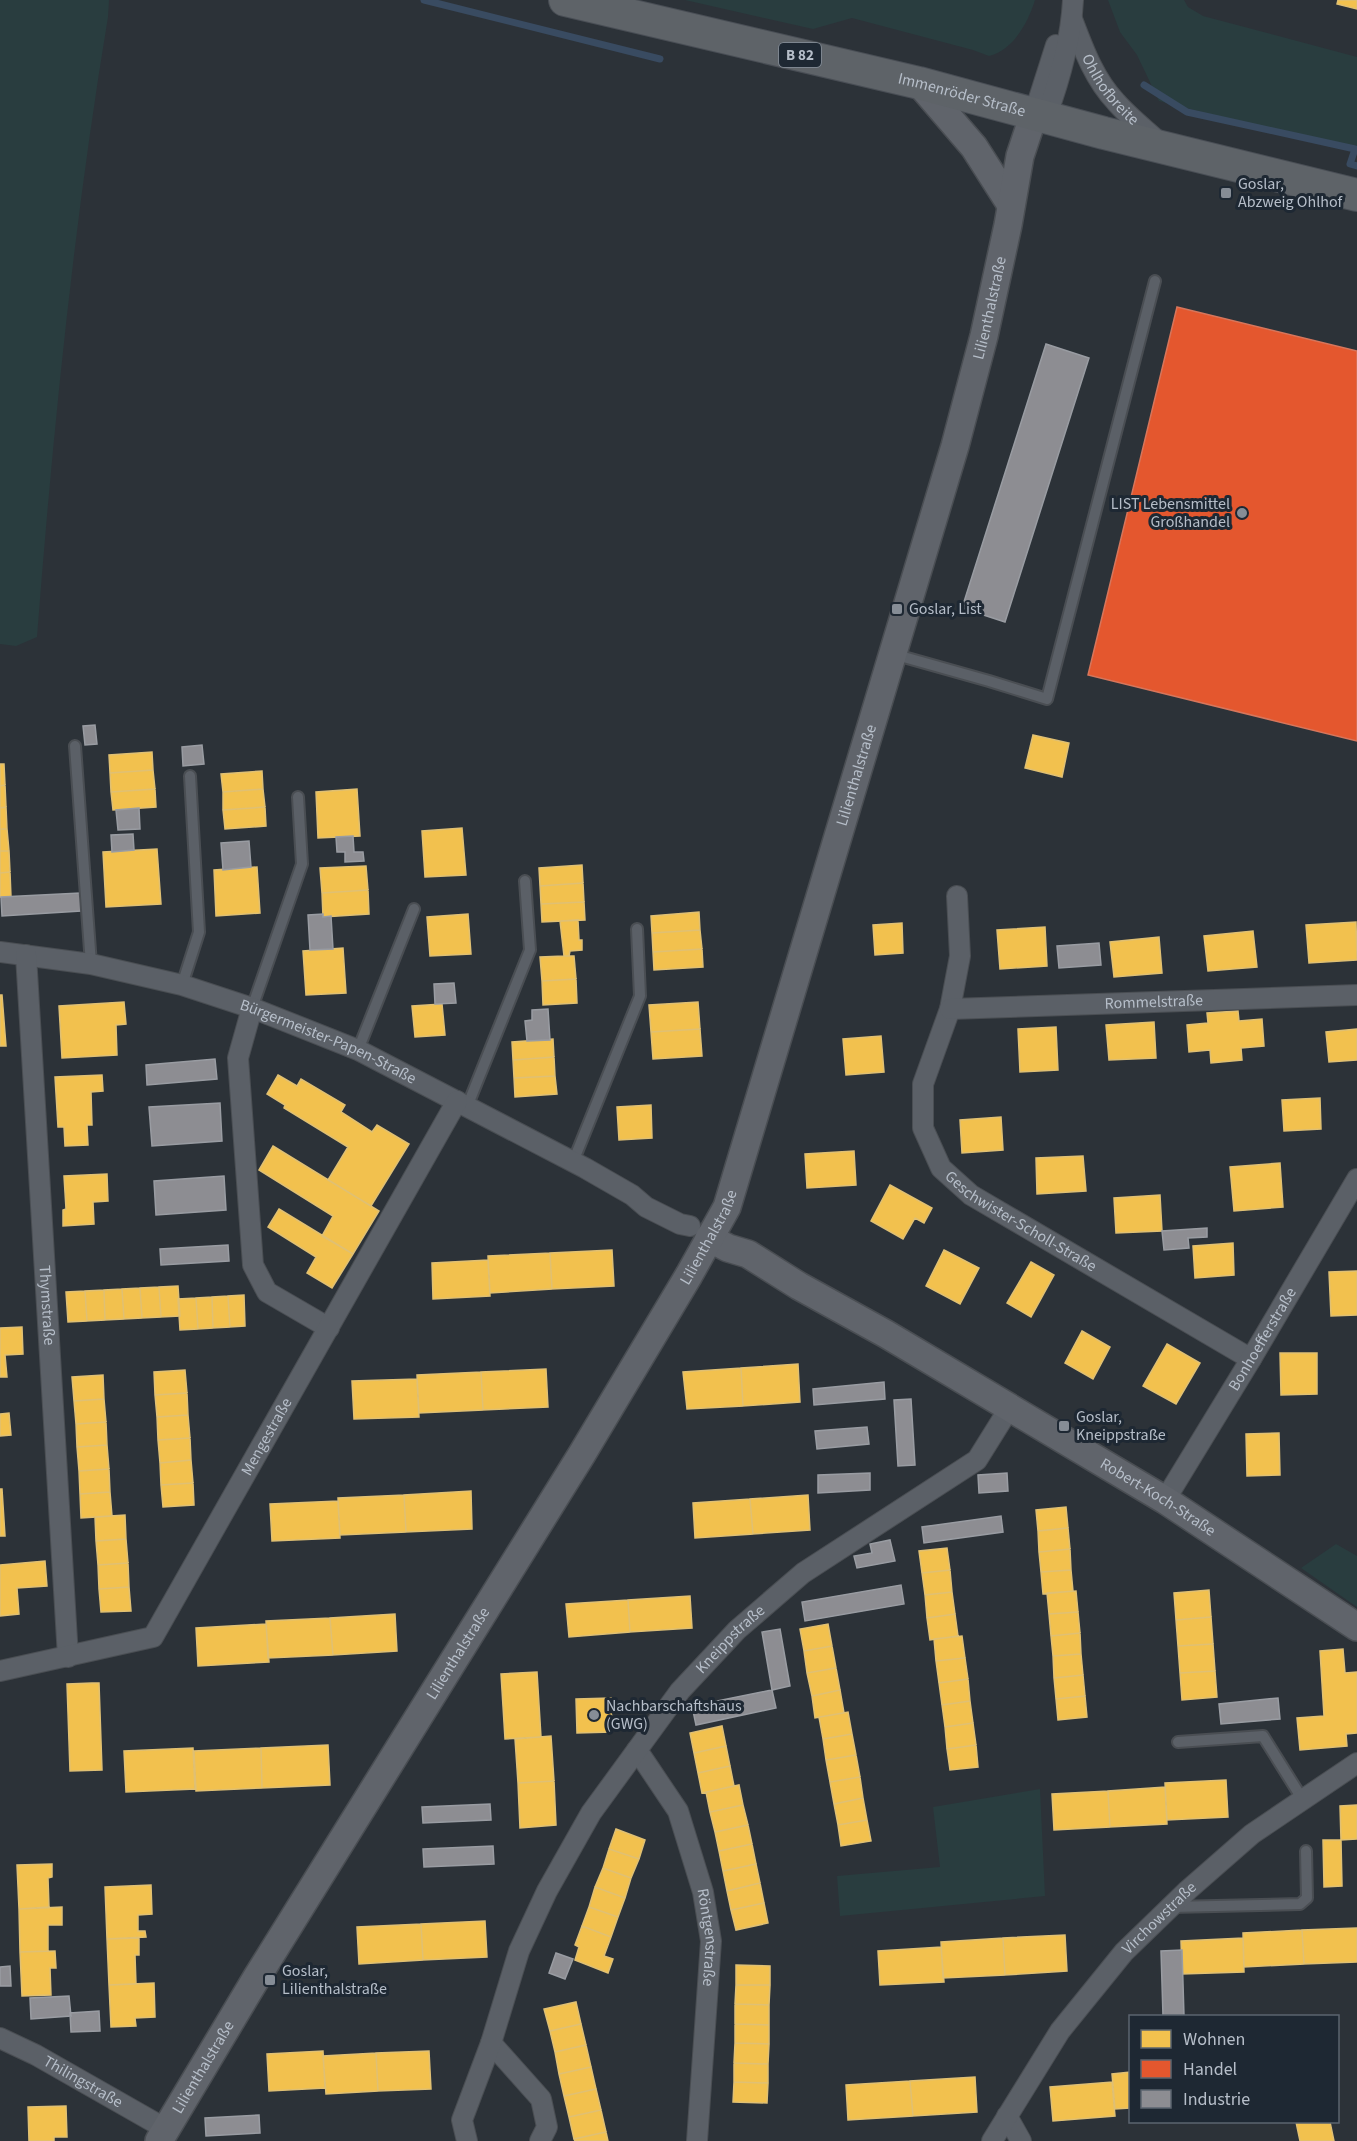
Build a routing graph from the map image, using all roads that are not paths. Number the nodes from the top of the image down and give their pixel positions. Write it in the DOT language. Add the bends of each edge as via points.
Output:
graph roads {
  1 [pos="565,0"];
  2 [pos="1072,6"];
  3 [pos="919,83"];
  4 [pos="1040,116"];
  5 [pos="1165,148"];
  6 [pos="1357,195"];
  7 [pos="1010,215"];
  8 [pos="1155,281"];
  9 [pos="893,654"];
  10 [pos="75,746"];
  11 [pos="190,776"];
  12 [pos="297,797"];
  13 [pos="525,881"];
  14 [pos="957,896"];
  15 [pos="414,909"];
  16 [pos="638,929"];
  17 [pos="0,952"];
  18 [pos="26,955"];
  19 [pos="91,964"];
  20 [pos="182,985"];
  21 [pos="1357,995"];
  22 [pos="252,1008"];
  23 [pos="950,1009"];
  24 [pos="358,1050"];
  25 [pos="462,1104"];
  26 [pos="573,1162"];
  27 [pos="1357,1179"];
  28 [pos="709,1237"];
  29 [pos="329,1328"];
  30 [pos="1251,1359"];
  31 [pos="1010,1407"];
  32 [pos="1165,1500"];
  33 [pos="1357,1627"];
  34 [pos="68,1657"];
  35 [pos="0,1671"];
  36 [pos="1178,1742"];
  37 [pos="637,1750"];
  38 [pos="1357,1764"];
  39 [pos="1303,1800"];
  40 [pos="1306,1851"];
  41 [pos="1170,1907"];
  42 [pos="0,2038"];
  43 [pos="491,2043"];
  44 [pos="1007,2116"];
  45 [pos="163,2135"];
  46 [pos="467,2141"];
  47 [pos="540,2141"];
  48 [pos="697,2141"];
  49 [pos="992,2141"];
  50 [pos="1021,2141"];
  1 -- 3 [label="main road, Immenröder Straße / B 82"];
  2 -- 4 [label="street, Ohlhofbreite"];
  2 -- 5 [label="street, Ohlhofbreite" via="1091,65 1105,88"];
  3 -- 4 [label="main road, Immenröder Straße / B 82"];
  3 -- 7 [label="street" via="975,147"];
  4 -- 5 [label="main road, Immenröder Straße / B 82"];
  4 -- 7 [label="street, Lilienthalstraße" via="1020,156"];
  5 -- 6 [label="main road, Immenröder Straße / B 82"];
  7 -- 9 [label="street, Lilienthalstraße" via="955,446"];
  8 -- 9 [label="lane" via="1047,699"];
  9 -- 28 [label="street, Lilienthalstraße" via="733,1189"];
  10 -- 19 [label="lane"];
  11 -- 20 [label="lane" via="199,933"];
  12 -- 22 [label="lane" via="302,864"];
  13 -- 25 [label="lane" via="530,950"];
  14 -- 23 [label="street, Geschwister-Scholl-Straße" via="960,956"];
  15 -- 24 [label="lane"];
  16 -- 26 [label="lane" via="640,996"];
  17 -- 18 [label="street, Bürgermeister-Papen-Straße"];
  18 -- 19 [label="street, Bürgermeister-Papen-Straße"];
  18 -- 34 [label="street, Thymstraße"];
  19 -- 20 [label="street, Bürgermeister-Papen-Straße"];
  20 -- 22 [label="street, Bürgermeister-Papen-Straße"];
  21 -- 23 [label="street, Rommelstraße"];
  22 -- 24 [label="street, Bürgermeister-Papen-Straße"];
  22 -- 29 [label="street" via="238,1058 253,1265 267,1292"];
  23 -- 30 [label="street, Geschwister-Scholl-Straße" via="923,1084 923,1128 940,1168 971,1195"];
  24 -- 25 [label="street, Bürgermeister-Papen-Straße"];
  25 -- 26 [label="street, Bürgermeister-Papen-Straße"];
  25 -- 29 [label="street, Mengestraße"];
  26 -- 28 [label="street, Bürgermeister-Papen-Straße" via="632,1195 650,1199"];
  27 -- 30 [label="street, Bonhoefferstraße"];
  28 -- 31 [label="street, Robert-Koch-Straße" via="775,1280 799,1286"];
  28 -- 45 [label="street, Lilienthalstraße" via="582,1454"];
  29 -- 34 [label="street, Mengestraße" via="153,1637"];
  30 -- 32 [label="street, Bonhoefferstraße"];
  31 -- 32 [label="street, Robert-Koch-Straße"];
  31 -- 37 [label="street, Kneippstraße" via="976,1460 803,1573 737,1630 680,1691"];
  32 -- 33 [label="street, Robert-Koch-Straße"];
  34 -- 35 [label="street, Mengestraße"];
  36 -- 39 [label="lane" via="1263,1736"];
  37 -- 43 [label="street, Kneippstraße" via="591,1813 554,1877 519,1952"];
  37 -- 48 [label="street, Röntgenstraße" via="678,1811 703,1892 711,1941"];
  38 -- 39 [label="street, Virchowstraße"];
  39 -- 41 [label="street, Virchowstraße" via="1252,1834"];
  40 -- 41 [label="lane" via="1307,1898 1300,1904"];
  41 -- 44 [label="street, Virchowstraße" via="1124,1952 1060,2031"];
  42 -- 45 [label="street, Thilingstraße" via="36,2055"];
  43 -- 46 [label="street, Kneippstraße" via="462,2120"];
  43 -- 47 [label="street" via="541,2099 547,2127"];
  44 -- 49 [label="street, Virchowstraße"];
  44 -- 50 [label="street"];
}
